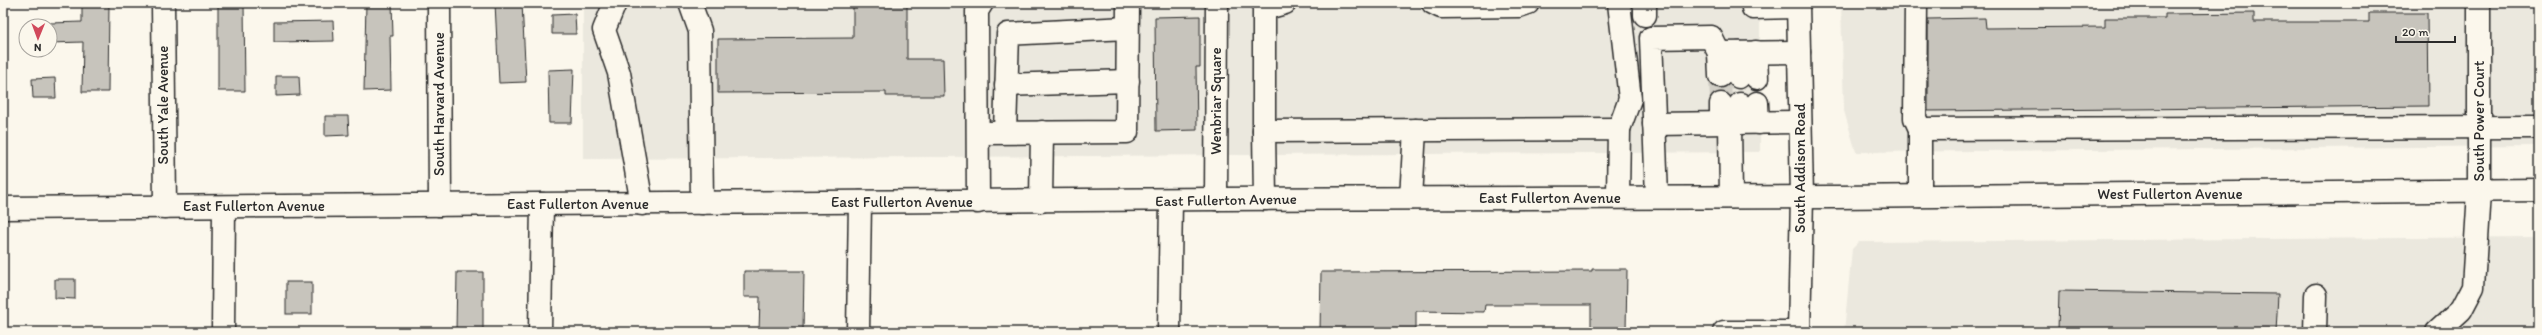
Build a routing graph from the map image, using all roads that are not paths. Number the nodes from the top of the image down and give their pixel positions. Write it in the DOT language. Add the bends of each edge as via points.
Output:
graph roads {
  1 [pos="163,3"];
  2 [pos="438,3"];
  3 [pos="615,3"];
  4 [pos="690,3"];
  5 [pos="982,3"];
  6 [pos="1128,3"];
  7 [pos="1217,3"];
  8 [pos="1285,3"];
  9 [pos="1432,3"];
  10 [pos="1528,3"];
  11 [pos="1619,3"];
  12 [pos="1753,3"];
  13 [pos="1916,3"];
  14 [pos="2479,3"];
  15 [pos="1798,5"];
  16 [pos="1128,28"];
  17 [pos="1799,52"];
  18 [pos="1738,53"];
  19 [pos="1128,81"];
  20 [pos="1006,85"];
  21 [pos="1738,115"];
  22 [pos="1800,122"];
  23 [pos="1654,124"];
  24 [pos="2479,127"];
  25 [pos="2539,127"];
  26 [pos="1619,129"];
  27 [pos="1920,129"];
  28 [pos="1415,130"];
  29 [pos="1264,131"];
  30 [pos="1005,132"];
  31 [pos="1042,132"];
  32 [pos="980,133"];
  33 [pos="2539,190"];
  34 [pos="2479,192"];
  35 [pos="1920,196"];
  36 [pos="1618,197"];
  37 [pos="1731,197"];
  38 [pos="1802,197"];
  39 [pos="1411,198"];
  40 [pos="1657,198"];
  41 [pos="1216,199"];
  42 [pos="1265,199"];
  43 [pos="1041,201"];
  44 [pos="1171,201"];
  45 [pos="860,202"];
  46 [pos="978,202"];
  47 [pos="702,203"];
  48 [pos="440,204"];
  49 [pos="542,204"];
  50 [pos="642,204"];
  51 [pos="165,207"];
  52 [pos="224,207"];
  53 [pos="3,208"];
  54 [pos="2316,295"];
  55 [pos="1724,331"];
  56 [pos="222,332"];
  57 [pos="540,332"];
  58 [pos="858,332"];
  59 [pos="1169,332"];
  60 [pos="1799,332"];
  61 [pos="2315,332"];
  62 [pos="2437,332"];
  1 -- 51 [label="street, South Yale Avenue"];
  2 -- 48 [label="street, South Harvard Avenue"];
  3 -- 50 [label="street" via="604,30 619,73"];
  4 -- 47 [label="street" via="700,31"];
  5 -- 32 [label="street" via="977,11"];
  6 -- 16 [label="street"];
  7 -- 41 [label="street, Wenbriar Square"];
  8 -- 29 [label="street" via="1264,9"];
  9 -- 10 [label="street" via="1441,7 1519,6"];
  11 -- 26 [label="street" via="1630,99"];
  12 -- 15 [label="street" via="1753,8"];
  13 -- 27 [label="street" via="1915,118"];
  14 -- 24 [label="street, South Power Court"];
  15 -- 17 [label="street, South Addison Road"];
  16 -- 19 [label="street"];
  16 -- 20 [label="street" via="1008,34"];
  17 -- 18 [label="street"];
  17 -- 22 [label="street, South Addison Road"];
  18 -- 18 [label="street" via="1738,77"];
  18 -- 23 [label="street" via="1711,37 1651,38"];
  19 -- 20 [label="street"];
  19 -- 31 [label="street" via="1127,132"];
  20 -- 30 [label="street"];
  21 -- 22 [label="street"];
  21 -- 23 [label="street"];
  21 -- 37 [label="street"];
  22 -- 38 [label="street, South Addison Road"];
  23 -- 40 [label="street"];
  24 -- 25 [label="street"];
  24 -- 27 [label="street"];
  24 -- 34 [label="street, South Power Court"];
  26 -- 28 [label="street"];
  26 -- 36 [label="street"];
  27 -- 35 [label="street"];
  28 -- 29 [label="street"];
  28 -- 39 [label="street"];
  29 -- 42 [label="street"];
  30 -- 31 [label="street"];
  30 -- 32 [label="street"];
  31 -- 43 [label="street"];
  32 -- 46 [label="street"];
  33 -- 34 [label="street, West Fullerton Avenue"];
  34 -- 35 [label="street, West Fullerton Avenue"];
  34 -- 62 [label="street, South Power Court" via="2473,287 2461,310"];
  35 -- 38 [label="street, West Fullerton Avenue"];
  36 -- 39 [label="street, East Fullerton Avenue"];
  36 -- 40 [label="street, East Fullerton Avenue"];
  37 -- 38 [label="street, East Fullerton Avenue"];
  37 -- 40 [label="street, East Fullerton Avenue"];
  38 -- 60 [label="street, South Addison Road"];
  39 -- 42 [label="street, East Fullerton Avenue"];
  41 -- 42 [label="street, East Fullerton Avenue"];
  41 -- 44 [label="street, East Fullerton Avenue"];
  43 -- 44 [label="street, East Fullerton Avenue"];
  43 -- 46 [label="street, East Fullerton Avenue"];
  44 -- 59 [label="street"];
  45 -- 46 [label="street, East Fullerton Avenue"];
  45 -- 47 [label="street, East Fullerton Avenue"];
  45 -- 58 [label="street"];
  47 -- 50 [label="street, East Fullerton Avenue"];
  48 -- 49 [label="street, East Fullerton Avenue"];
  48 -- 52 [label="street, East Fullerton Avenue"];
  49 -- 50 [label="street, East Fullerton Avenue"];
  49 -- 57 [label="street"];
  51 -- 52 [label="street, East Fullerton Avenue"];
  51 -- 53 [label="street, East Fullerton Avenue"];
  52 -- 56 [label="street"];
  54 -- 61 [label="street"];
  55 -- 60 [label="street"];
}
